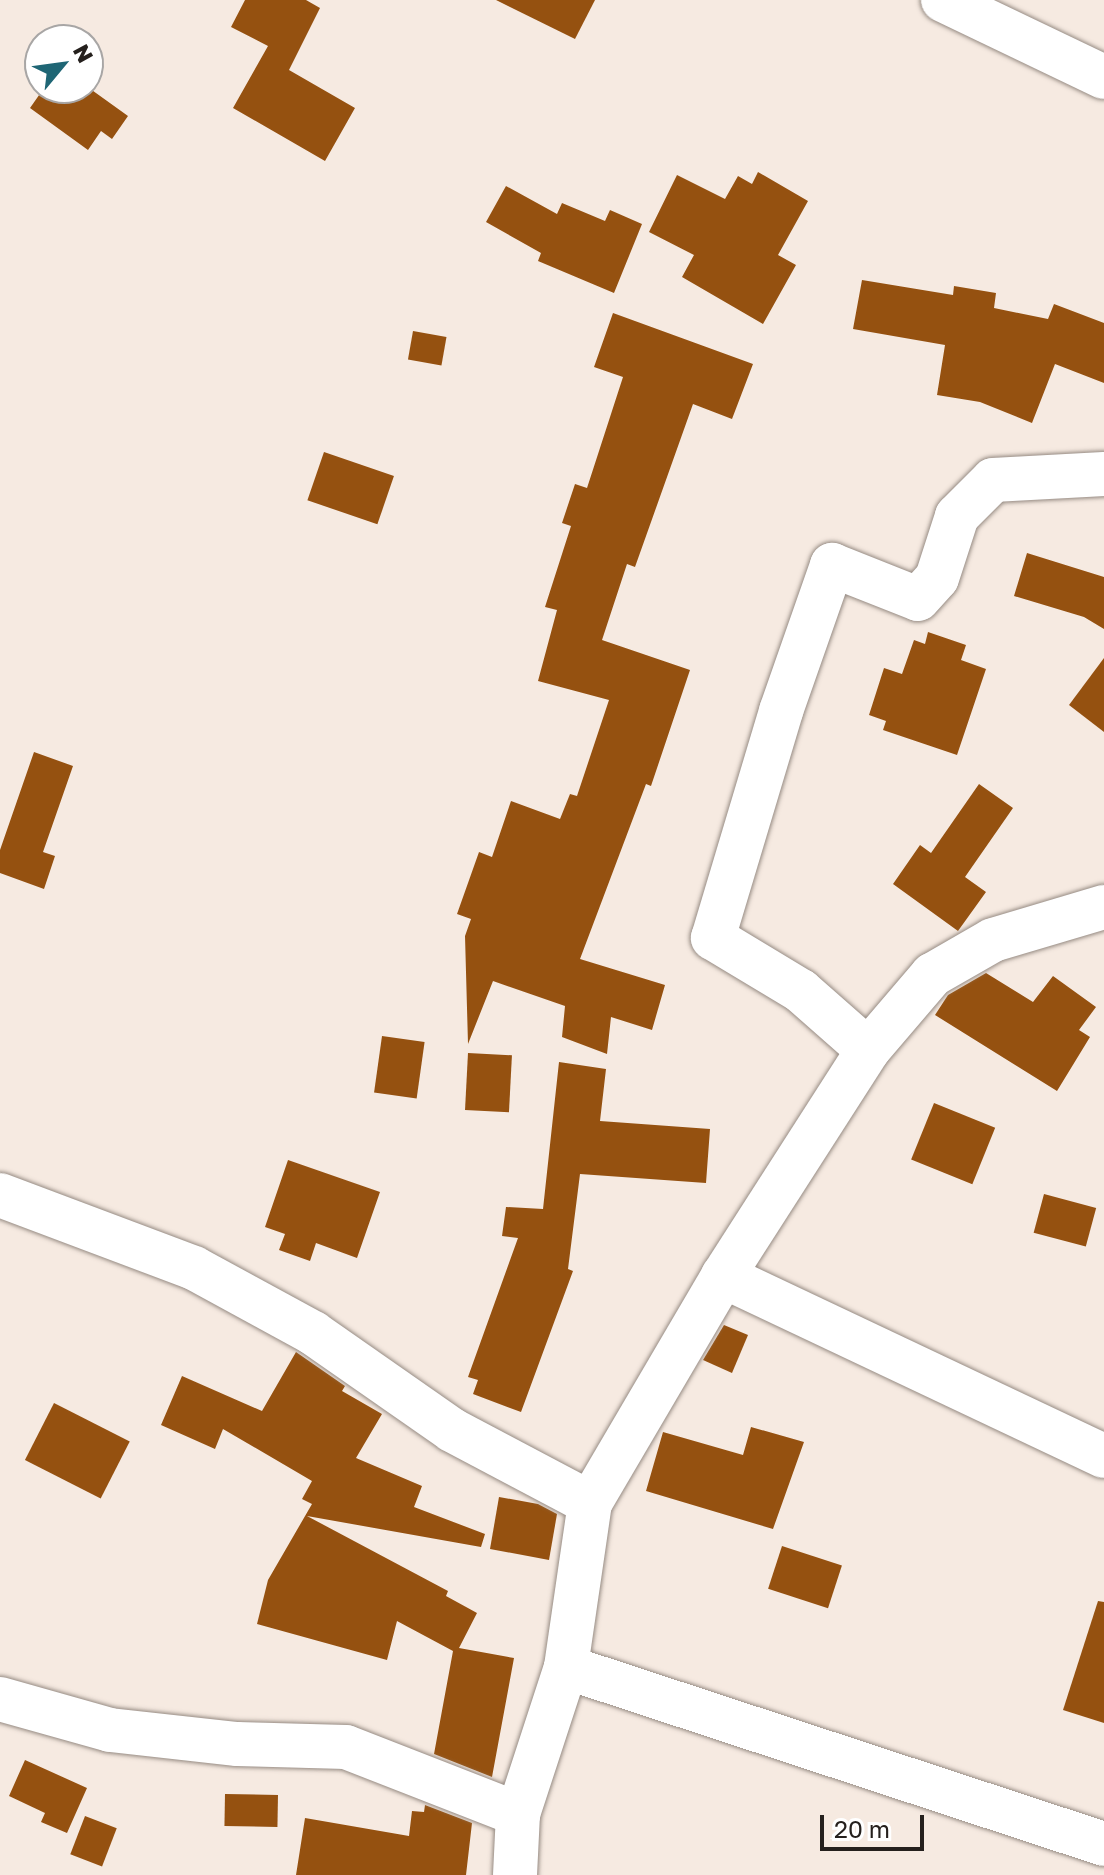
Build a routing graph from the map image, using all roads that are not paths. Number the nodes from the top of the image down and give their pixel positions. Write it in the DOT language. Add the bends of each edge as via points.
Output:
graph roads {
  1 [pos="943,0"];
  2 [pos="1104,77"];
  3 [pos="1104,474"];
  4 [pos="1104,907"];
  5 [pos="868,1050"];
  6 [pos="0,1195"];
  7 [pos="723,1276"];
  8 [pos="1104,1456"];
  9 [pos="590,1503"];
  10 [pos="566,1667"];
  11 [pos="0,1699"];
  12 [pos="518,1814"];
  13 [pos="1104,1844"];
  14 [pos="515,1875"];
  1 -- 2 [label="street"];
  3 -- 5 [label="street" via="993,480 957,516 937,578 918,599 832,565 781,711 713,938 801,991"];
  4 -- 5 [label="street" via="993,940 932,975"];
  5 -- 7 [label="street"];
  6 -- 9 [label="street" via="194,1268 313,1333 452,1430"];
  7 -- 8 [label="street"];
  7 -- 9 [label="street"];
  9 -- 10 [label="street"];
  10 -- 12 [label="street"];
  10 -- 13 [label="street"];
  11 -- 12 [label="street" via="110,1730 237,1744 346,1747"];
  12 -- 14 [label="street"];
}
